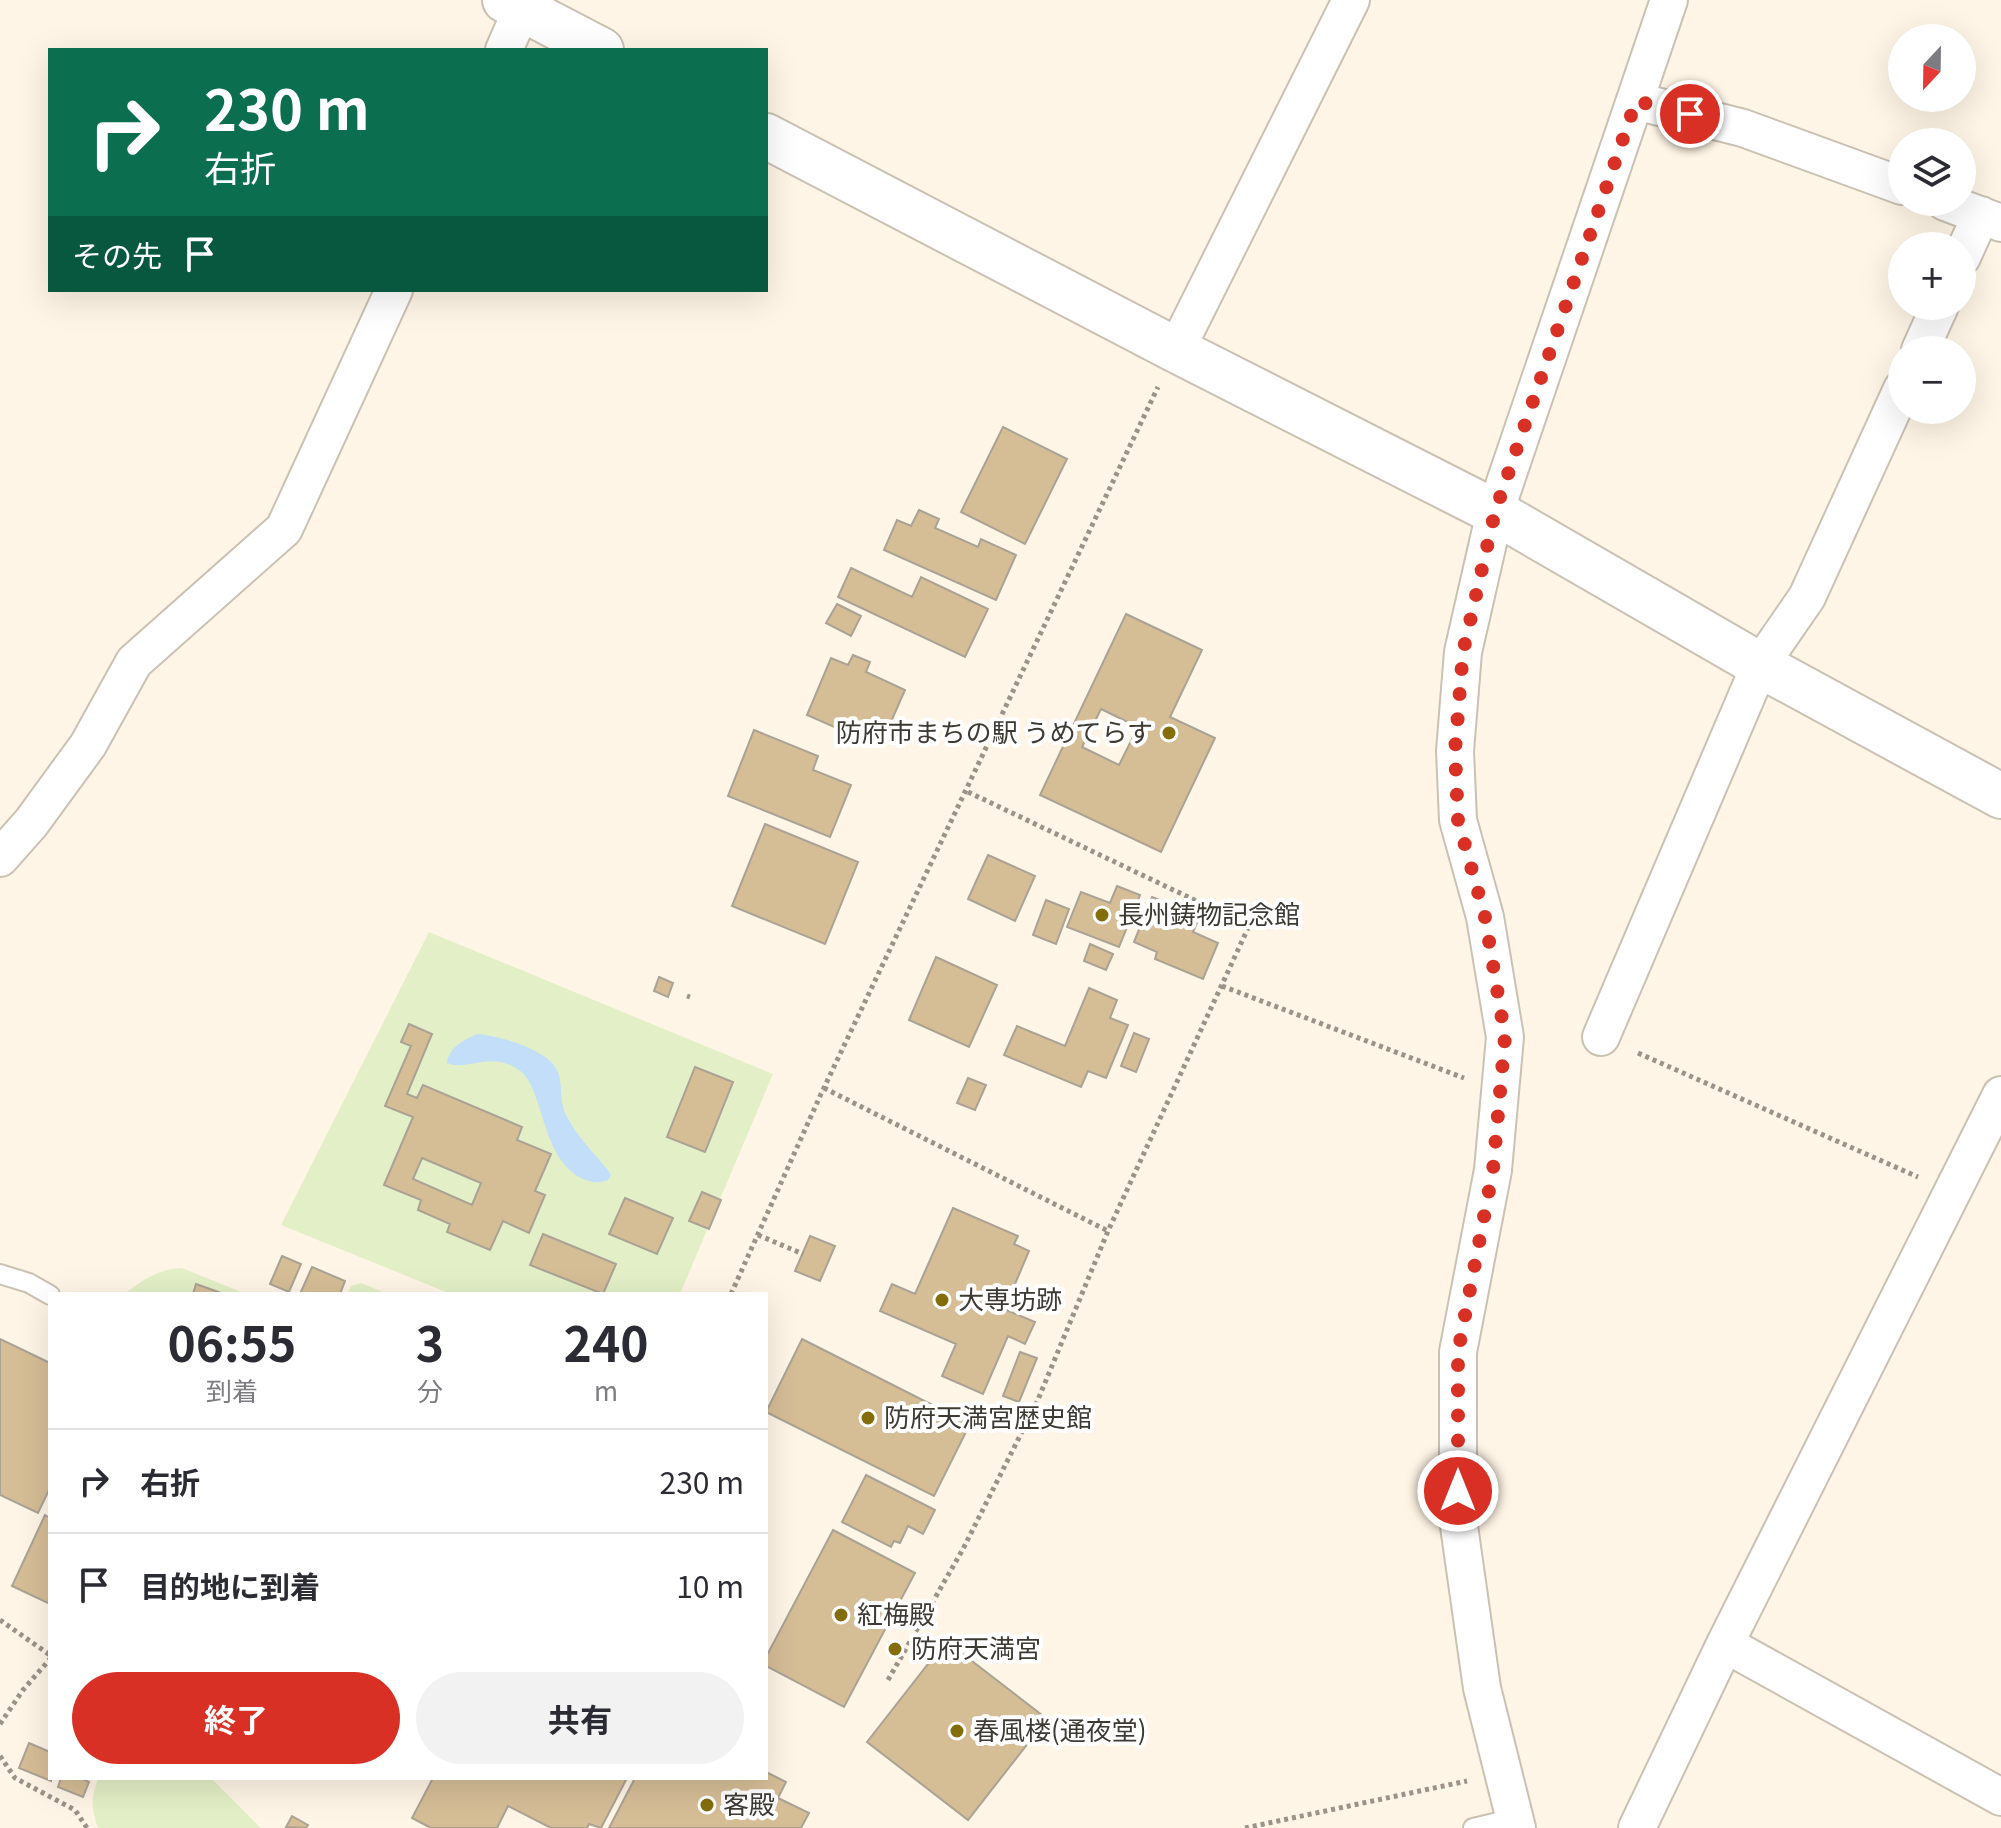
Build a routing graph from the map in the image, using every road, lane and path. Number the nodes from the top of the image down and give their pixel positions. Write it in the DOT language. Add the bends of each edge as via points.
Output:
graph roads {
  1 [pos="1351,0"];
  2 [pos="1669,0"];
  3 [pos="518,3"];
  4 [pos="505,48"];
  5 [pos="597,48"];
  6 [pos="1636,101"];
  7 [pos="768,137"];
  8 [pos="1888,181"];
  9 [pos="1991,219"];
  10 [pos="1976,239"];
  11 [pos="393,292"];
  12 [pos="1176,350"];
  13 [pos="1888,420"];
  14 [pos="1495,512"];
  15 [pos="1760,665"];
  16 [pos="966,791"];
  17 [pos="2001,796"];
  18 [pos="0,858"];
  19 [pos="1222,986"];
  20 [pos="1601,1037"];
  21 [pos="824,1088"];
  22 [pos="1500,1092"];
  23 [pos="2001,1095"];
  24 [pos="1951,1192"];
  25 [pos="1108,1231"];
  26 [pos="758,1235"];
  27 [pos="803,1254"];
  28 [pos="0,1274"];
  29 [pos="732,1292"];
  30 [pos="48,1294"];
  31 [pos="0,1620"];
  32 [pos="1725,1644"];
  33 [pos="48,1656"];
  34 [pos="48,1665"];
  35 [pos="888,1680"];
  36 [pos="0,1724"];
  37 [pos="0,1756"];
  38 [pos="1504,1774"];
  39 [pos="2001,1797"];
  40 [pos="1516,1823"];
  41 [pos="87,1828"];
  42 [pos="1245,1828"];
  43 [pos="1473,1828"];
  44 [pos="1637,1828"];
  1 -- 12 [label="street"];
  2 -- 6 [label="street"];
  3 -- 4 [label="street"];
  3 -- 5 [label="street"];
  6 -- 8 [label="street" via="1743,128"];
  6 -- 14 [label="street"];
  7 -- 12 [label="street"];
  9 -- 10 [label="street"];
  11 -- 18 [label="street" via="284,529 134,662 88,745"];
  12 -- 14 [label="street"];
  12 -- 16 [label="path"];
  13 -- 15 [label="street" via="1807,597"];
  14 -- 15 [label="street"];
  14 -- 22 [label="street" via="1463,652 1455,751 1458,820 1485,917 1505,1037"];
  15 -- 17 [label="street"];
  15 -- 20 [label="street"];
  16 -- 19 [label="path" via="1249,926"];
  16 -- 21 [label="path"];
  19 -- 22 [label="path"];
  19 -- 25 [label="path"];
  20 -- 24 [label="path"];
  21 -- 25 [label="path"];
  21 -- 26 [label="path"];
  22 -- 38 [label="street" via="1493,1170 1458,1352 1458,1519 1482,1688"];
  23 -- 24 [label="street"];
  24 -- 32 [label="street"];
  25 -- 35 [label="path" via="1003,1473"];
  26 -- 27 [label="path"];
  26 -- 29 [label="path"];
  28 -- 30 [label="lane"];
  31 -- 33 [label="path"];
  32 -- 39 [label="street"];
  32 -- 44 [label="street"];
  34 -- 36 [label="path"];
  37 -- 41 [label="path" via="15,1778 69,1805"];
  38 -- 40 [label="street"];
  38 -- 42 [label="path"];
  40 -- 43 [label="lane"];
}
